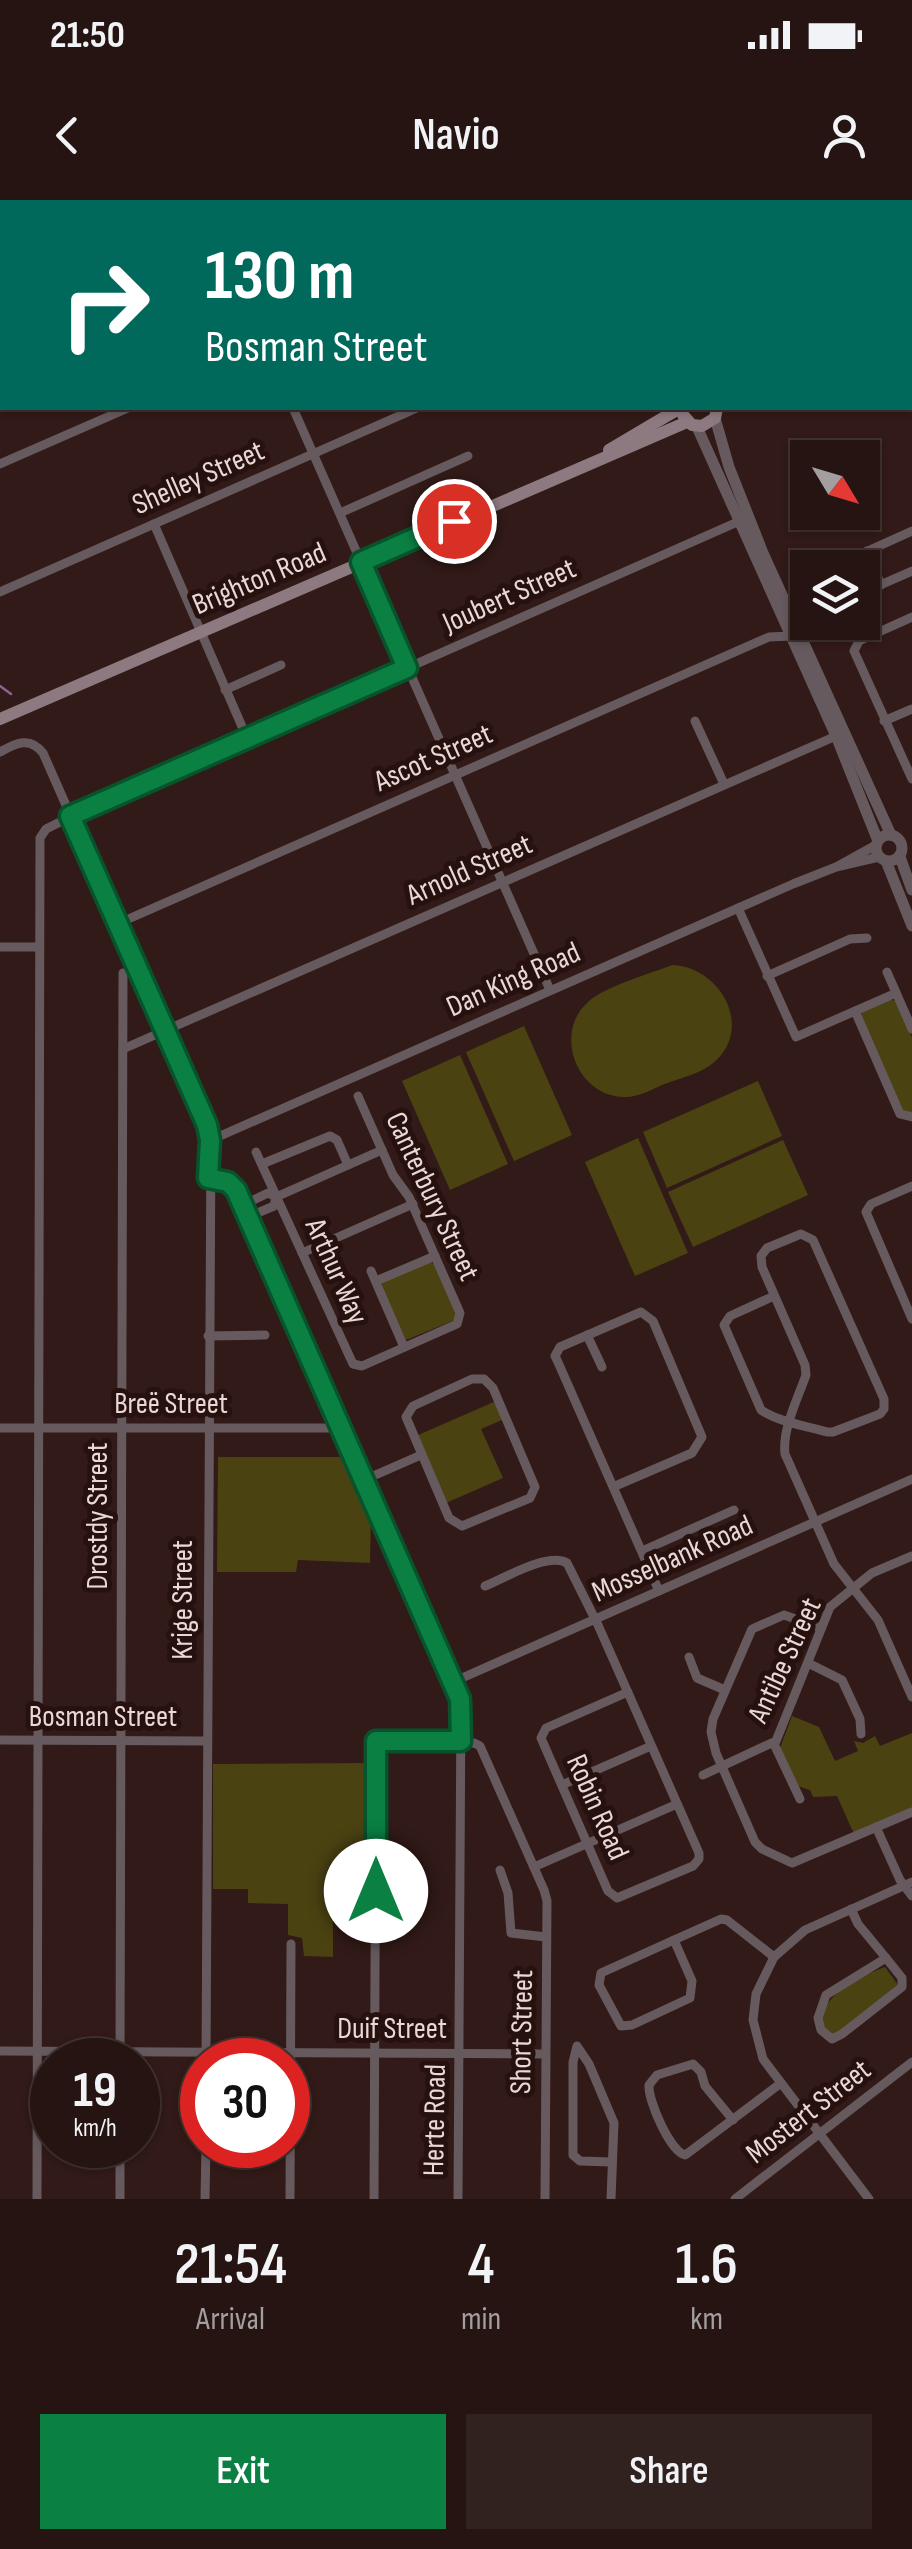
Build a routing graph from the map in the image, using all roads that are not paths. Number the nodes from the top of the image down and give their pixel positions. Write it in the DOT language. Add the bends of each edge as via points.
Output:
graph roads {
  1 [pos="123,410"];
  2 [pos="294,410"];
  3 [pos="413,410"];
  4 [pos="678,410"];
  5 [pos="682,410"];
  6 [pos="718,411"];
  7 [pos="692,424"];
  8 [pos="312,454"];
  9 [pos="468,456"];
  10 [pos="593,460"];
  11 [pos="0,464"];
  12 [pos="340,513"];
  13 [pos="744,519"];
  14 [pos="154,524"];
  15 [pos="912,531"];
  16 [pos="869,550"];
  17 [pos="361,562"];
  18 [pos="912,571"];
  19 [pos="880,580"];
  20 [pos="882,585"];
  21 [pos="0,592"];
  22 [pos="912,617"];
  23 [pos="788,619"];
  24 [pos="790,629"];
  25 [pos="199,631"];
  26 [pos="769,637"];
  27 [pos="806,640"];
  28 [pos="808,640"];
  29 [pos="281,665"];
  30 [pos="407,668"];
  31 [pos="226,690"];
  32 [pos="912,709"];
  33 [pos="0,719"];
  34 [pos="695,720"];
  35 [pos="884,722"];
  36 [pos="836,736"];
  37 [pos="248,738"];
  38 [pos="0,752"];
  39 [pos="455,774"];
  40 [pos="912,780"];
  41 [pos="724,784"];
  42 [pos="70,816"];
  43 [pos="912,830"];
  44 [pos="892,835"];
  45 [pos="891,850"];
  46 [pos="503,882"];
  47 [pos="912,890"];
  48 [pos="738,908"];
  49 [pos="117,924"];
  50 [pos="912,926"];
  51 [pos="867,938"];
  52 [pos="0,947"];
  53 [pos="39,947"];
  54 [pos="887,972"];
  55 [pos="123,973"];
  56 [pos="767,976"];
  57 [pos="550,990"];
  58 [pos="896,993"];
  59 [pos="855,1011"];
  60 [pos="912,1029"];
  61 [pos="165,1031"];
  62 [pos="123,1049"];
  63 [pos="358,1096"];
  64 [pos="912,1118"];
  65 [pos="210,1140"];
  66 [pos="382,1150"];
  67 [pos="256,1152"];
  68 [pos="262,1164"];
  69 [pos="348,1165"];
  70 [pos="208,1178"];
  71 [pos="912,1186"];
  72 [pos="276,1197"];
  73 [pos="412,1204"];
  74 [pos="243,1205"];
  75 [pos="248,1217"];
  76 [pos="302,1253"];
  77 [pos="435,1256"];
  78 [pos="774,1296"];
  79 [pos="907,1296"];
  80 [pos="461,1318"];
  81 [pos="912,1320"];
  82 [pos="587,1335"];
  83 [pos="208,1336"];
  84 [pos="265,1336"];
  85 [pos="404,1347"];
  86 [pos="602,1367"];
  87 [pos="790,1422"];
  88 [pos="0,1428"];
  89 [pos="38,1428"];
  90 [pos="122,1428"];
  91 [pos="208,1428"];
  92 [pos="342,1428"];
  93 [pos="421,1455"];
  94 [pos="912,1479"];
  95 [pos="364,1480"];
  96 [pos="613,1487"];
  97 [pos="734,1510"];
  98 [pos="815,1522"];
  99 [pos="642,1551"];
  100 [pos="912,1556"];
  101 [pos="484,1586"];
  102 [pos="853,1588"];
  103 [pos="659,1591"];
  104 [pos="595,1620"];
  105 [pos="821,1628"];
  106 [pos="689,1657"];
  107 [pos="808,1663"];
  108 [pos="452,1682"];
  109 [pos="724,1690"];
  110 [pos="628,1692"];
  111 [pos="912,1697"];
  112 [pos="861,1734"];
  113 [pos="0,1740"];
  114 [pos="36,1740"];
  115 [pos="121,1740"];
  116 [pos="206,1741"];
  117 [pos="461,1741"];
  118 [pos="774,1744"];
  119 [pos="652,1746"];
  120 [pos="722,1766"];
  121 [pos="703,1775"];
  122 [pos="562,1785"];
  123 [pos="800,1800"];
  124 [pos="677,1804"];
  125 [pos="912,1812"];
  126 [pos="876,1828"];
  127 [pos="587,1844"];
  128 [pos="534,1867"];
  129 [pos="500,1870"];
  130 [pos="908,1884"];
  131 [pos="912,1896"];
  132 [pos="851,1909"];
  133 [pos="546,1937"];
  134 [pos="674,1940"];
  135 [pos="291,1944"];
  136 [pos="774,1957"];
  137 [pos="886,1958"];
  138 [pos="35,2038"];
  139 [pos="120,2038"];
  140 [pos="206,2038"];
  141 [pos="291,2038"];
  142 [pos="0,2051"];
  143 [pos="30,2051"];
  144 [pos="310,2052"];
  145 [pos="375,2053"];
  146 [pos="460,2054"];
  147 [pos="545,2054"];
  148 [pos="912,2062"];
  149 [pos="782,2082"];
  150 [pos="732,2120"];
  151 [pos="820,2134"];
  152 [pos="612,2162"];
  153 [pos="37,2168"];
  154 [pos="120,2168"];
  155 [pos="206,2168"];
  156 [pos="290,2168"];
  157 [pos="866,2195"];
  158 [pos="37,2199"];
  159 [pos="120,2199"];
  160 [pos="205,2199"];
  161 [pos="290,2199"];
  162 [pos="374,2199"];
  163 [pos="458,2199"];
  164 [pos="545,2199"];
  165 [pos="611,2199"];
  166 [pos="735,2199"];
  167 [pos="853,2199"];
  1 -- 11 [label="street"];
  2 -- 8 [label="street"];
  3 -- 8 [label="street, Shelley Street"];
  4 -- 10 [label="main road, Brighton Road"];
  5 -- 7 [label="main road"];
  6 -- 7 [label="main road, Brighton Road" via="707,425"];
  6 -- 13 [label="street" via="717,434"];
  7 -- 10 [label="main road, Brighton Road"];
  7 -- 13 [label="street"];
  8 -- 12 [label="street"];
  8 -- 14 [label="street, Shelley Street"];
  9 -- 12 [label="street"];
  10 -- 17 [label="main road, Brighton Road"];
  12 -- 17 [label="street"];
  13 -- 23 [label="street"];
  13 -- 30 [label="street, Joubert Street"];
  14 -- 21 [label="street, Shelley Street"];
  14 -- 25 [label="street"];
  15 -- 16 [label="street"];
  17 -- 25 [label="main road, Brighton Road"];
  17 -- 30 [label="street"];
  18 -- 20 [label="street"];
  19 -- 20 [label="street"];
  22 -- 35 [label="street" via="854,648"];
  23 -- 26 [label="street, Ascot Street"];
  24 -- 26 [label="street, Ascot Street"];
  25 -- 31 [label="street"];
  25 -- 33 [label="main road, Brighton Road"];
  26 -- 39 [label="street, Ascot Street"];
  27 -- 36 [label="street"];
  28 -- 44 [label="street"];
  29 -- 31 [label="street"];
  30 -- 37 [label="street, Joubert Street"];
  30 -- 39 [label="street"];
  31 -- 37 [label="street"];
  32 -- 35 [label="street"];
  34 -- 41 [label="street"];
  35 -- 40 [label="street"];
  36 -- 41 [label="street, Arnold Street"];
  36 -- 45 [label="street"];
  37 -- 42 [label="street, Joubert Street"];
  38 -- 42 [label="street" via="20,742 33,744"];
  39 -- 46 [label="street"];
  39 -- 49 [label="street, Ascot Street"];
  41 -- 46 [label="street, Arnold Street"];
  42 -- 49 [label="street"];
  42 -- 53 [label="street" via="46,829 39,842"];
  43 -- 44 [label="street"];
  44 -- 45 [label="street"];
  45 -- 47 [label="street"];
  45 -- 48 [label="street, Dan King Road"];
  45 -- 50 [label="street"];
  46 -- 57 [label="street"];
  46 -- 61 [label="street, Arnold Street"];
  48 -- 56 [label="street"];
  48 -- 57 [label="street, Dan King Road"];
  49 -- 61 [label="street"];
  51 -- 56 [label="street" via="850,939"];
  52 -- 53 [label="street"];
  53 -- 89 [label="street"];
  54 -- 58 [label="street"];
  55 -- 62 [label="street, Drostdy Street"];
  56 -- 59 [label="street" via="796,1037"];
  57 -- 65 [label="street, Dan King Road"];
  58 -- 59 [label="street"];
  58 -- 60 [label="street"];
  59 -- 64 [label="street" via="900,1114"];
  61 -- 62 [label="street, Arnold Street"];
  61 -- 65 [label="street"];
  62 -- 90 [label="street, Drostdy Street"];
  63 -- 66 [label="street, Canterbury Street"];
  65 -- 70 [label="street, Krige Street"];
  66 -- 69 [label="street"];
  66 -- 73 [label="street, Canterbury Street"];
  67 -- 68 [label="street, Arthur Way"];
  68 -- 69 [label="street" via="330,1136"];
  68 -- 72 [label="street, Arthur Way"];
  69 -- 72 [label="street"];
  70 -- 74 [label="street" via="233,1184"];
  70 -- 83 [label="street, Krige Street"];
  71 -- 79 [label="street" via="866,1212"];
  72 -- 74 [label="street"];
  72 -- 75 [label="street" via="274,1206"];
  72 -- 76 [label="street, Arthur Way"];
  73 -- 76 [label="street"];
  73 -- 77 [label="street, Canterbury Street"];
  74 -- 75 [label="street, Herte Road"];
  75 -- 92 [label="street, Herte Road"];
  76 -- 85 [label="street, Arthur Way" via="353,1364"];
  77 -- 80 [label="street, Canterbury Street"];
  77 -- 85 [label="street" via="373,1276"];
  78 -- 87 [label="street" via="806,1369"];
  78 -- 87 [label="street" via="724,1325 760,1410"];
  78 -- 87 [label="street" via="763,1252 801,1234 810,1237 885,1405 880,1414 838,1432"];
  79 -- 81 [label="street"];
  80 -- 85 [label="street, Arthur Way"];
  82 -- 86 [label="street"];
  82 -- 96 [label="street" via="560,1347 556,1356"];
  82 -- 96 [label="street" via="638,1313 648,1315 702,1433 696,1450"];
  83 -- 84 [label="street"];
  83 -- 91 [label="street, Krige Street"];
  87 -- 98 [label="street" via="785,1454"];
  88 -- 89 [label="street, Breë Street"];
  89 -- 90 [label="street, Breë Street"];
  89 -- 114 [label="street"];
  90 -- 91 [label="street, Breë Street"];
  90 -- 115 [label="street, Drostdy Street"];
  91 -- 92 [label="street, Breë Street"];
  91 -- 116 [label="street, Krige Street"];
  92 -- 95 [label="street, Herte Road"];
  93 -- 93 [label="street" via="406,1420 409,1410 484,1379 494,1388 535,1490 530,1498 458,1525"];
  93 -- 95 [label="street"];
  94 -- 98 [label="street, Mosselbank Road"];
  95 -- 108 [label="street, Herte Road"];
  96 -- 99 [label="street"];
  97 -- 99 [label="street"];
  98 -- 102 [label="street"];
  98 -- 103 [label="street, Mosselbank Road"];
  99 -- 103 [label="street"];
  100 -- 102 [label="street"];
  101 -- 104 [label="street, Robin Road" via="559,1558 570,1566"];
  102 -- 105 [label="street, Antibe Street" via="832,1605"];
  102 -- 111 [label="street" via="878,1620"];
  103 -- 104 [label="street, Mosselbank Road"];
  104 -- 108 [label="street, Mosselbank Road"];
  104 -- 110 [label="street, Robin Road"];
  105 -- 107 [label="street, Antibe Street"];
  105 -- 109 [label="street" via="784,1615 752,1628"];
  106 -- 109 [label="street" via="697,1678"];
  107 -- 112 [label="street" via="842,1680"];
  107 -- 118 [label="street, Antibe Street"];
  108 -- 117 [label="street, Herte Road" via="461,1704"];
  109 -- 120 [label="street" via="711,1732"];
  110 -- 119 [label="street, Robin Road"];
  110 -- 122 [label="street, Robin Road" via="544,1730 542,1742"];
  113 -- 114 [label="street, Bosman Street"];
  114 -- 115 [label="street, Bosman Street"];
  114 -- 138 [label="street"];
  115 -- 116 [label="street, Bosman Street"];
  115 -- 139 [label="street, Drostdy Street"];
  116 -- 140 [label="street, Krige Street"];
  117 -- 128 [label="street, Short Street" via="476,1742 484,1752"];
  117 -- 145 [label="street" via="376,1741"];
  117 -- 146 [label="street, Herte Road"];
  118 -- 120 [label="street, Antibe Street"];
  118 -- 123 [label="street"];
  119 -- 122 [label="street"];
  119 -- 124 [label="street, Robin Road"];
  120 -- 121 [label="street, Antibe Street"];
  120 -- 126 [label="street" via="757,1845 787,1863"];
  122 -- 127 [label="street, Robin Road"];
  124 -- 127 [label="street"];
  124 -- 127 [label="street, Robin Road" via="699,1853 693,1866 617,1898"];
  125 -- 126 [label="street"];
  126 -- 130 [label="street"];
  127 -- 128 [label="street"];
  128 -- 133 [label="street, Short Street" via="547,1901"];
  129 -- 133 [label="street" via="511,1934"];
  130 -- 131 [label="street"];
  130 -- 132 [label="street"];
  132 -- 136 [label="street" via="805,1930"];
  132 -- 137 [label="street"];
  133 -- 147 [label="street, Short Street"];
  134 -- 134 [label="street" via="601,1973 600,1985 621,2026 690,1998 692,1981"];
  134 -- 136 [label="street" via="721,1919"];
  135 -- 141 [label="street"];
  136 -- 149 [label="street" via="756,1994 753,2020 763,2060"];
  137 -- 137 [label="street" via="902,1987 842,2034 827,2036 818,2018 826,1996"];
  142 -- 143 [label="street, Duif Street"];
  144 -- 145 [label="street, Duif Street"];
  145 -- 146 [label="street, Duif Street"];
  145 -- 162 [label="street"];
  146 -- 147 [label="street, Duif Street"];
  146 -- 163 [label="street, Herte Road"];
  147 -- 164 [label="street, Short Street"];
  148 -- 151 [label="street, Mostert Street"];
  149 -- 150 [label="street"];
  149 -- 151 [label="street"];
  150 -- 150 [label="street" via="679,2154 648,2085 693,2064"];
  151 -- 157 [label="street"];
  151 -- 166 [label="street, Mostert Street"];
  152 -- 152 [label="street" via="580,2162 573,2155 577,2046 614,2123"];
  152 -- 165 [label="street"];
  153 -- 158 [label="street"];
  154 -- 159 [label="street"];
  155 -- 160 [label="street"];
  156 -- 161 [label="street"];
  157 -- 167 [label="street"];
}
